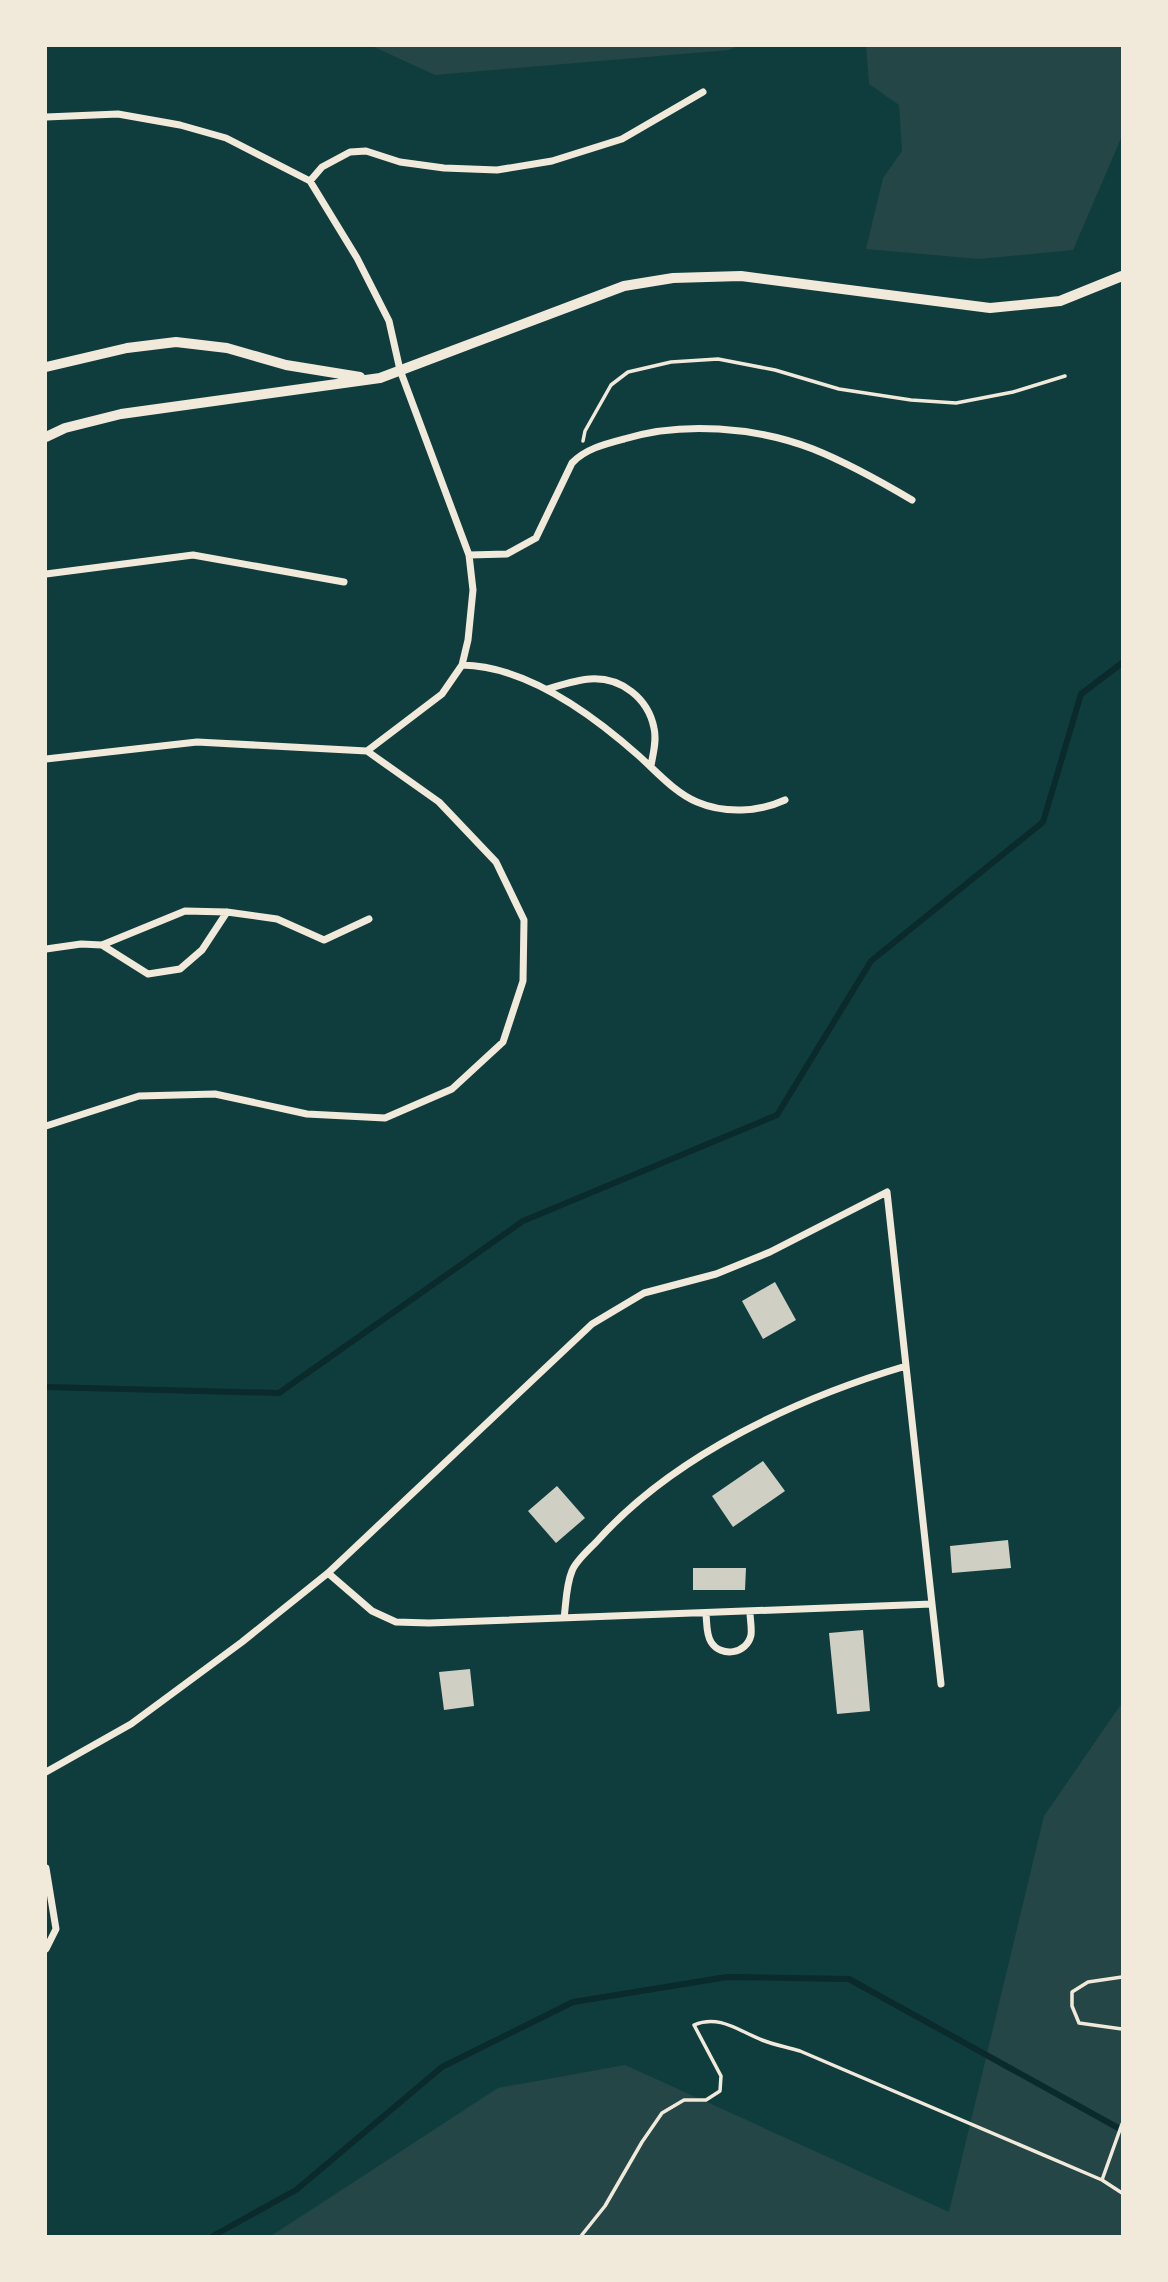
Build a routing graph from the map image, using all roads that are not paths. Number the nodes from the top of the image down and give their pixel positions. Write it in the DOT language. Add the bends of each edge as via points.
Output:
graph roads {
  1 [pos="703,92"];
  2 [pos="46,117"];
  3 [pos="310,181"];
  4 [pos="1122,276"];
  5 [pos="46,367"];
  6 [pos="400,370"];
  7 [pos="373,379"];
  8 [pos="46,437"];
  9 [pos="912,499"];
  10 [pos="470,555"];
  11 [pos="46,574"];
  12 [pos="344,582"];
  13 [pos="462,666"];
  14 [pos="547,688"];
  15 [pos="367,751"];
  16 [pos="46,759"];
  17 [pos="651,766"];
  18 [pos="785,800"];
  19 [pos="227,912"];
  20 [pos="369,919"];
  21 [pos="102,945"];
  22 [pos="46,949"];
  23 [pos="46,1126"];
  24 [pos="906,1366"];
  25 [pos="328,1573"];
  26 [pos="932,1604"];
  27 [pos="750,1612"];
  28 [pos="706,1614"];
  29 [pos="564,1618"];
  30 [pos="941,1684"];
  31 [pos="46,1772"];
  32 [pos="46,1868"];
  33 [pos="46,1950"];
  1 -- 3 [label="street" via="622,139 552,161 497,170 444,168 400,162 366,151 350,152 322,167"];
  2 -- 3 [label="street" via="118,114 180,125 226,138"];
  3 -- 6 [label="street" via="389,321"];
  4 -- 6 [label="street" via="1060,301 990,308 741,276 673,278 624,286"];
  5 -- 7 [label="street" via="176,342 227,348 286,365"];
  6 -- 7 [label="street"];
  6 -- 10 [label="street"];
  7 -- 8 [label="street" via="121,414"];
  9 -- 10 [label="street" via="810,448 766,436 692,429 648,432 581,453 536,538 508,554"];
  10 -- 13 [label="street" via="473,590"];
  11 -- 12 [label="street" via="193,555"];
  13 -- 14 [label="street" via="480,666"];
  13 -- 15 [label="street" via="442,694"];
  14 -- 17 [label="street" via="593,718"];
  14 -- 17 [label="street" via="591,679 631,689 648,709 654,727"];
  15 -- 16 [label="street" via="197,742"];
  15 -- 23 [label="street" via="439,802 496,862 524,920 523,981 503,1042 452,1089 385,1118 307,1114 215,1094 139,1096"];
  17 -- 18 [label="street" via="696,802 745,810 769,808"];
  19 -- 20 [label="street" via="277,919 324,940"];
  19 -- 21 [label="street" via="186,911"];
  19 -- 21 [label="street" via="202,950 180,969 148,974"];
  21 -- 22 [label="street"];
  24 -- 25 [label="street" via="887,1192 716,1275 644,1293 592,1324"];
  24 -- 26 [label="street"];
  24 -- 29 [label="street" via="804,1402 731,1438 675,1473 611,1527 572,1570"];
  25 -- 29 [label="street" via="372,1611 396,1622"];
  25 -- 31 [label="street" via="131,1724"];
  26 -- 27 [label="street"];
  26 -- 30 [label="street"];
  27 -- 28 [label="street"];
  27 -- 28 [label="street" via="748,1642 734,1652 711,1643"];
  28 -- 29 [label="street"];
  32 -- 33 [label="street" via="56,1929"];
}
